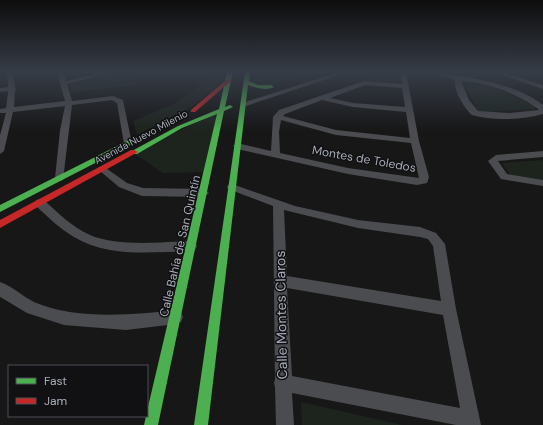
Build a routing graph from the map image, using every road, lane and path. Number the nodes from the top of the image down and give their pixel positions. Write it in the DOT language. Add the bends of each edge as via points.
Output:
graph roads {
  1 [pos="13,92"];
  2 [pos="66,92"];
  3 [pos="213,92"];
  4 [pos="226,92"];
  5 [pos="244,92"];
  6 [pos="261,92"];
  7 [pos="273,92"];
  8 [pos="339,92"];
  9 [pos="405,92"];
  10 [pos="462,92"];
  11 [pos="511,92"];
  12 [pos="321,98"];
  13 [pos="243,100"];
  14 [pos="69,103"];
  15 [pos="223,105"];
  16 [pos="11,109"];
  17 [pos="409,110"];
  18 [pos="543,110"];
  19 [pos="0,111"];
  20 [pos="193,111"];
  21 [pos="277,117"];
  22 [pos="180,127"];
  23 [pos="210,130"];
  24 [pos="415,141"];
  25 [pos="128,144"];
  26 [pos="237,146"];
  27 [pos="0,151"];
  28 [pos="276,154"];
  29 [pos="543,154"];
  30 [pos="103,169"];
  31 [pos="60,178"];
  32 [pos="543,183"];
  33 [pos="232,187"];
  34 [pos="204,193"];
  35 [pos="40,203"];
  36 [pos="278,205"];
  37 [pos="0,209"];
  38 [pos="0,224"];
  39 [pos="191,246"];
  40 [pos="281,281"];
  41 [pos="0,288"];
  42 [pos="449,310"];
  43 [pos="176,318"];
  44 [pos="282,383"];
  45 [pos="471,422"];
  46 [pos="151,425"];
  47 [pos="201,425"];
  48 [pos="285,425"];
  1 -- 16 [label="street"];
  2 -- 14 [label="street"];
  3 -- 20 [label="street"];
  4 -- 15 [label="street, Calle Bahía de San Quintín"];
  5 -- 13 [label="street"];
  6 -- 13 [label="street, Avenida Nuevo Milenio"];
  7 -- 13 [label="street, Avenida Nuevo Milenio"];
  8 -- 12 [label="street"];
  9 -- 17 [label="street, Montes de Toledos"];
  10 -- 18 [label="street" via="475,116"];
  11 -- 18 [label="street"];
  12 -- 17 [label="street" via="353,105"];
  12 -- 21 [label="street" via="288,108"];
  13 -- 15 [label="street, Avenida Nuevo Milenio"];
  13 -- 26 [label="street"];
  14 -- 16 [label="street"];
  14 -- 25 [label="street" via="113,98 120,102"];
  14 -- 31 [label="street"];
  15 -- 20 [label="street, Avenida Nuevo Milenio"];
  15 -- 22 [label="street, Avenida Nuevo Milenio"];
  15 -- 23 [label="street, Calle Bahía de San Quintín"];
  16 -- 19 [label="street"];
  16 -- 27 [label="street"];
  17 -- 24 [label="street, Montes de Toledos"];
  20 -- 25 [label="street, Avenida Nuevo Milenio"];
  21 -- 24 [label="street" via="336,132"];
  21 -- 28 [label="street"];
  22 -- 23 [label="street" via="196,126"];
  22 -- 30 [label="street, Avenida Nuevo Milenio"];
  23 -- 34 [label="street, Calle Bahía de San Quintín"];
  24 -- 28 [label="street, Montes de Toledos" via="424,177 424,181 420,182 348,171"];
  25 -- 31 [label="street, Avenida Nuevo Milenio"];
  26 -- 28 [label="street, Montes de Toledos"];
  26 -- 33 [label="street"];
  29 -- 32 [label="street" via="494,158 493,164 504,177"];
  30 -- 34 [label="street" via="123,185 142,192"];
  30 -- 35 [label="street, Avenida Nuevo Milenio"];
  31 -- 37 [label="street, Avenida Nuevo Milenio"];
  33 -- 36 [label="street"];
  33 -- 47 [label="street"];
  34 -- 39 [label="street, Calle Bahía de San Quintín"];
  35 -- 38 [label="street, Avenida Nuevo Milenio"];
  35 -- 39 [label="street" via="60,222 91,240 123,246"];
  36 -- 40 [label="street, Calle Montes Claros"];
  36 -- 42 [label="street" via="358,224 420,232 432,236 439,244"];
  39 -- 43 [label="street, Calle Bahía de San Quintín"];
  40 -- 42 [label="street"];
  40 -- 44 [label="street, Calle Montes Claros"];
  41 -- 43 [label="street" via="32,308 64,318 126,323"];
  42 -- 45 [label="street"];
  43 -- 46 [label="street, Calle Bahía de San Quintín"];
  44 -- 45 [label="street"];
  44 -- 48 [label="street, Calle Montes Claros"];
}
